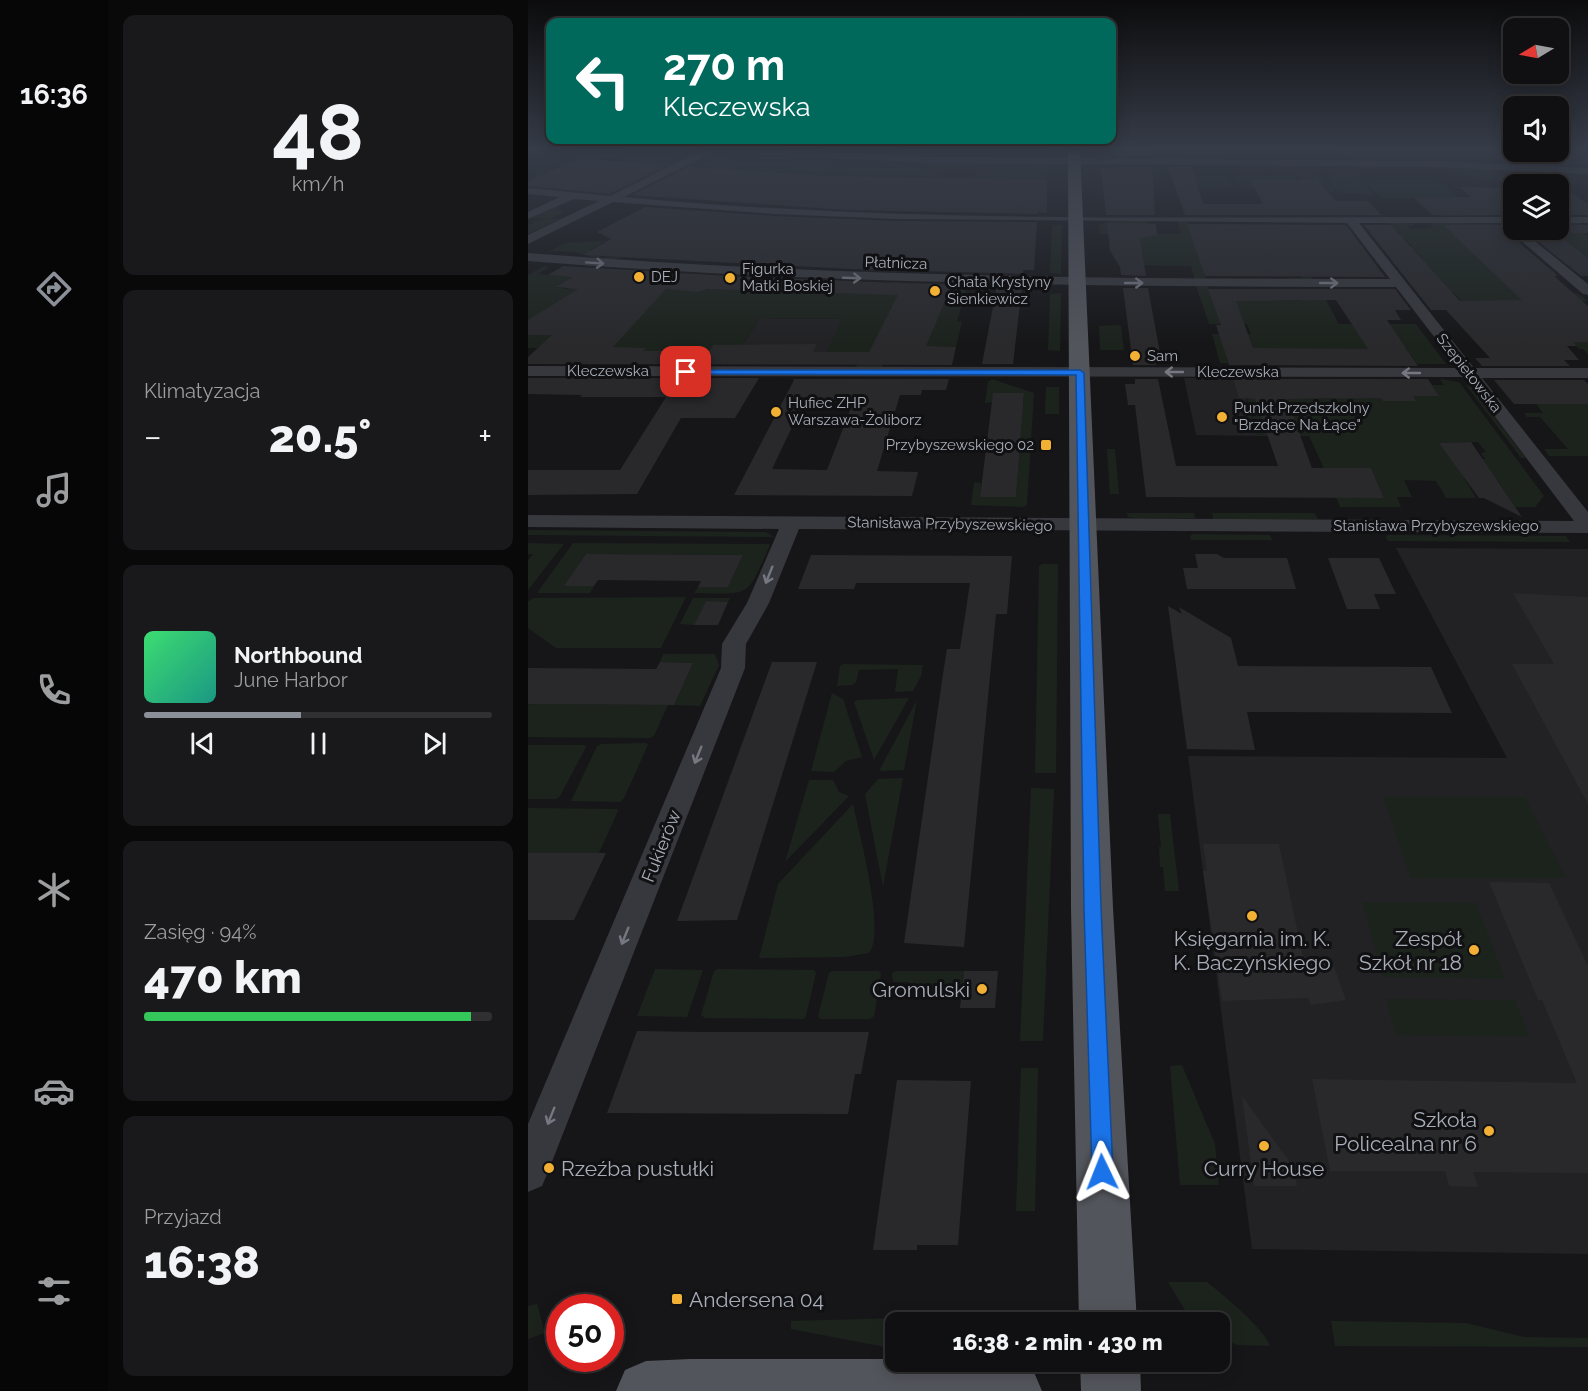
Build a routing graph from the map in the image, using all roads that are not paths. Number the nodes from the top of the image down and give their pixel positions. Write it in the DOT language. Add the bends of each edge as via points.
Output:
graph roads {
  1 [pos="579,215"];
  2 [pos="890,215"];
  3 [pos="1075,215"];
  4 [pos="1075,218"];
  5 [pos="1350,219"];
  6 [pos="1503,220"];
  7 [pos="1569,220"];
  8 [pos="1588,220"];
  9 [pos="528,240"];
  10 [pos="1527,240"];
  11 [pos="532,258"];
  12 [pos="1076,282"];
  13 [pos="1399,283"];
  14 [pos="1588,291"];
  15 [pos="528,371"];
  16 [pos="1080,373"];
  17 [pos="1588,373"];
  18 [pos="1469,374"];
  19 [pos="528,521"];
  20 [pos="792,521"];
  21 [pos="1083,525"];
  22 [pos="1588,526"];
  23 [pos="528,1172"];
  24 [pos="1108,1312"];
  25 [pos="1110,1372"];
  26 [pos="646,1391"];
  27 [pos="1012,1391"];
  28 [pos="1111,1391"];
  1 -- 9 [label="street"];
  2 -- 4 [label="street"];
  3 -- 4 [label="main road"];
  4 -- 5 [label="street"];
  4 -- 12 [label="main road"];
  5 -- 6 [label="street"];
  5 -- 13 [label="street, Szepietowska"];
  7 -- 8 [label="street"];
  10 -- 14 [label="street"];
  11 -- 12 [label="street, Płatnicza, one-way" via="794,276"];
  12 -- 13 [label="street, Płatnicza, one-way"];
  12 -- 16 [label="main road"];
  13 -- 18 [label="street, Szepietowska"];
  15 -- 16 [label="street, Kleczewska"];
  18 -- 16 [label="street, Kleczewska, one-way"];
  16 -- 21 [label="main road"];
  17 -- 18 [label="street, Kleczewska"];
  18 -- 22 [label="street, Szepietowska"];
  19 -- 20 [label="street, Stanisława Przybyszewskiego"];
  20 -- 21 [label="street, Stanisława Przybyszewskiego"];
  20 -- 23 [label="street, Fukierów, one-way" via="758,603 734,644 733,668"];
  21 -- 22 [label="street, Stanisława Przybyszewskiego"];
  21 -- 24 [label="main road"];
  25 -- 28 [label="main road"];
  26 -- 27 [label="main road"];
}
